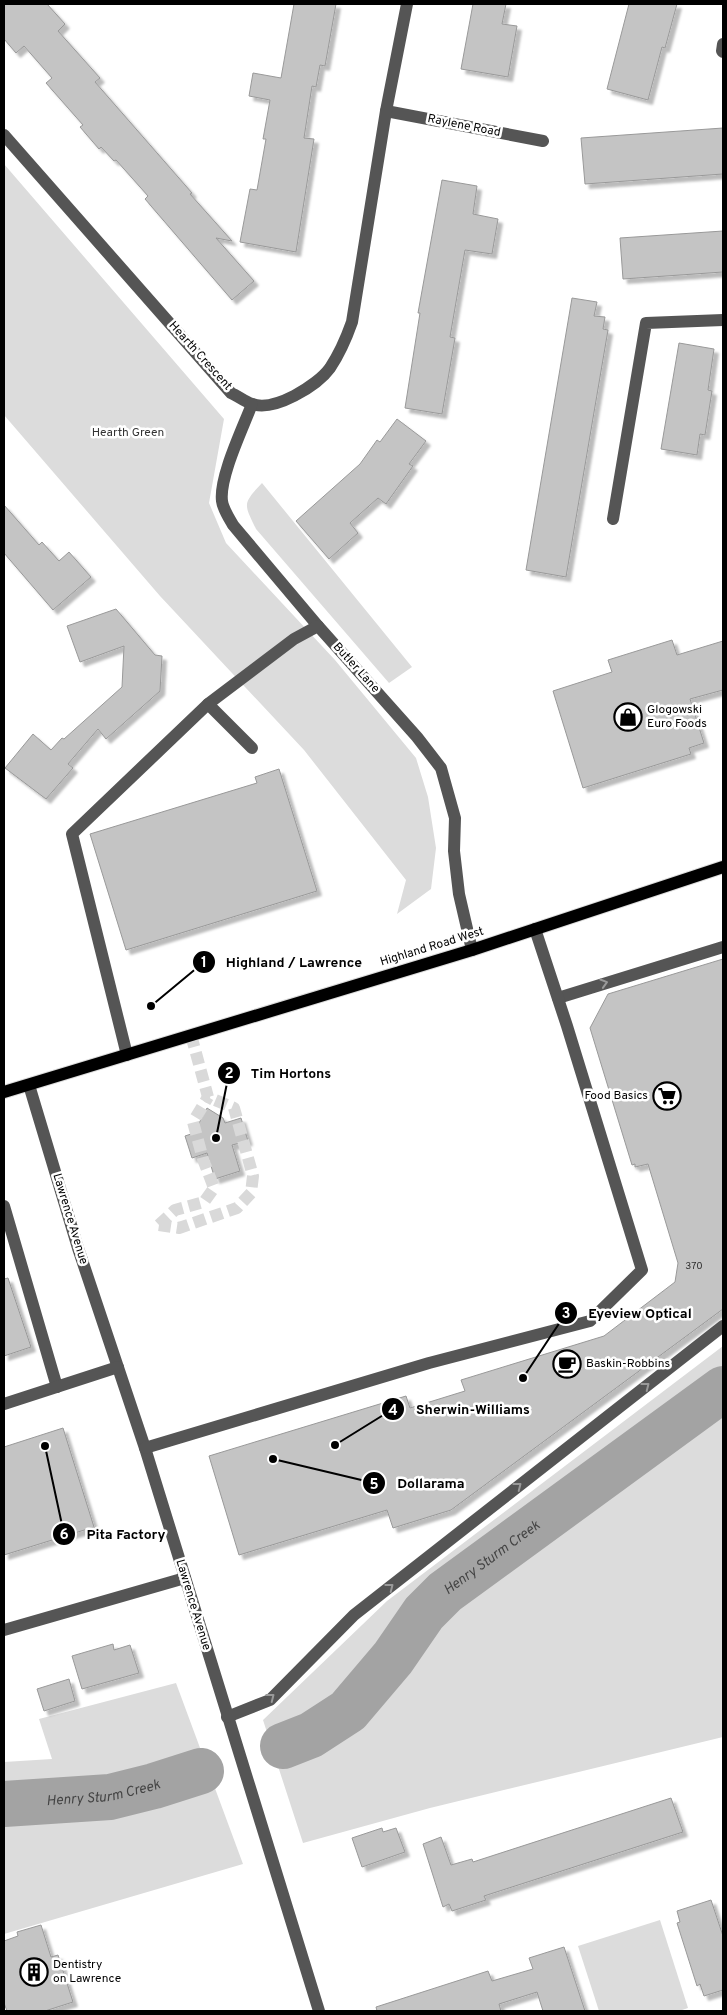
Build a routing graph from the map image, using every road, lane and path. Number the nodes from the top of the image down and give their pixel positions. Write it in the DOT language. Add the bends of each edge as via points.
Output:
graph roads {
  1 [pos="407,4"];
  2 [pos="723,44"];
  3 [pos="723,52"];
  4 [pos="386,112"];
  5 [pos="4,135"];
  6 [pos="542,141"];
  7 [pos="723,320"];
  8 [pos="252,404"];
  9 [pos="613,519"];
  10 [pos="318,626"];
  11 [pos="208,704"];
  12 [pos="252,748"];
  13 [pos="723,867"];
  14 [pos="535,929"];
  15 [pos="723,948"];
  16 [pos="472,950"];
  17 [pos="558,998"];
  18 [pos="127,1055"];
  19 [pos="29,1085"];
  20 [pos="4,1092"];
  21 [pos="4,1206"];
  22 [pos="723,1326"];
  23 [pos="118,1367"];
  24 [pos="57,1387"];
  25 [pos="4,1404"];
  26 [pos="145,1448"];
  27 [pos="185,1578"];
  28 [pos="4,1630"];
  29 [pos="227,1717"];
  30 [pos="319,2011"];
  1 -- 4 [label="street"];
  2 -- 3 [label="street"];
  4 -- 6 [label="street, Raylene Road"];
  4 -- 8 [label="street" via="352,322 344,345 328,370 310,386 266,406"];
  5 -- 8 [label="street, Hearth Crescent" via="231,393"];
  7 -- 9 [label="street" via="646,323"];
  8 -- 10 [label="street, Butler Lane" via="224,479 222,500 233,526"];
  10 -- 11 [label="street" via="294,639"];
  10 -- 16 [label="street, Butler Lane" via="441,768 455,818 454,851 459,894"];
  11 -- 12 [label="street"];
  11 -- 18 [label="street" via="72,834"];
  13 -- 14 [label="main road, Highland Road West"];
  14 -- 16 [label="main road, Highland Road West"];
  14 -- 17 [label="street"];
  17 -- 15 [label="street, one-way"];
  16 -- 18 [label="main road, Highland Road West"];
  17 -- 26 [label="street" via="642,1270 590,1321 429,1363"];
  18 -- 19 [label="main road, Highland Road West"];
  19 -- 20 [label="main road, Highland Road West"];
  19 -- 23 [label="street, Lawrence Avenue"];
  21 -- 24 [label="street"];
  29 -- 22 [label="street, one-way" via="270,1700 354,1615"];
  23 -- 24 [label="street"];
  23 -- 26 [label="street, Lawrence Avenue"];
  24 -- 25 [label="street"];
  26 -- 27 [label="street, Lawrence Avenue"];
  27 -- 28 [label="street"];
  27 -- 29 [label="street, Lawrence Avenue"];
  29 -- 30 [label="street, Lawrence Avenue"];
}
